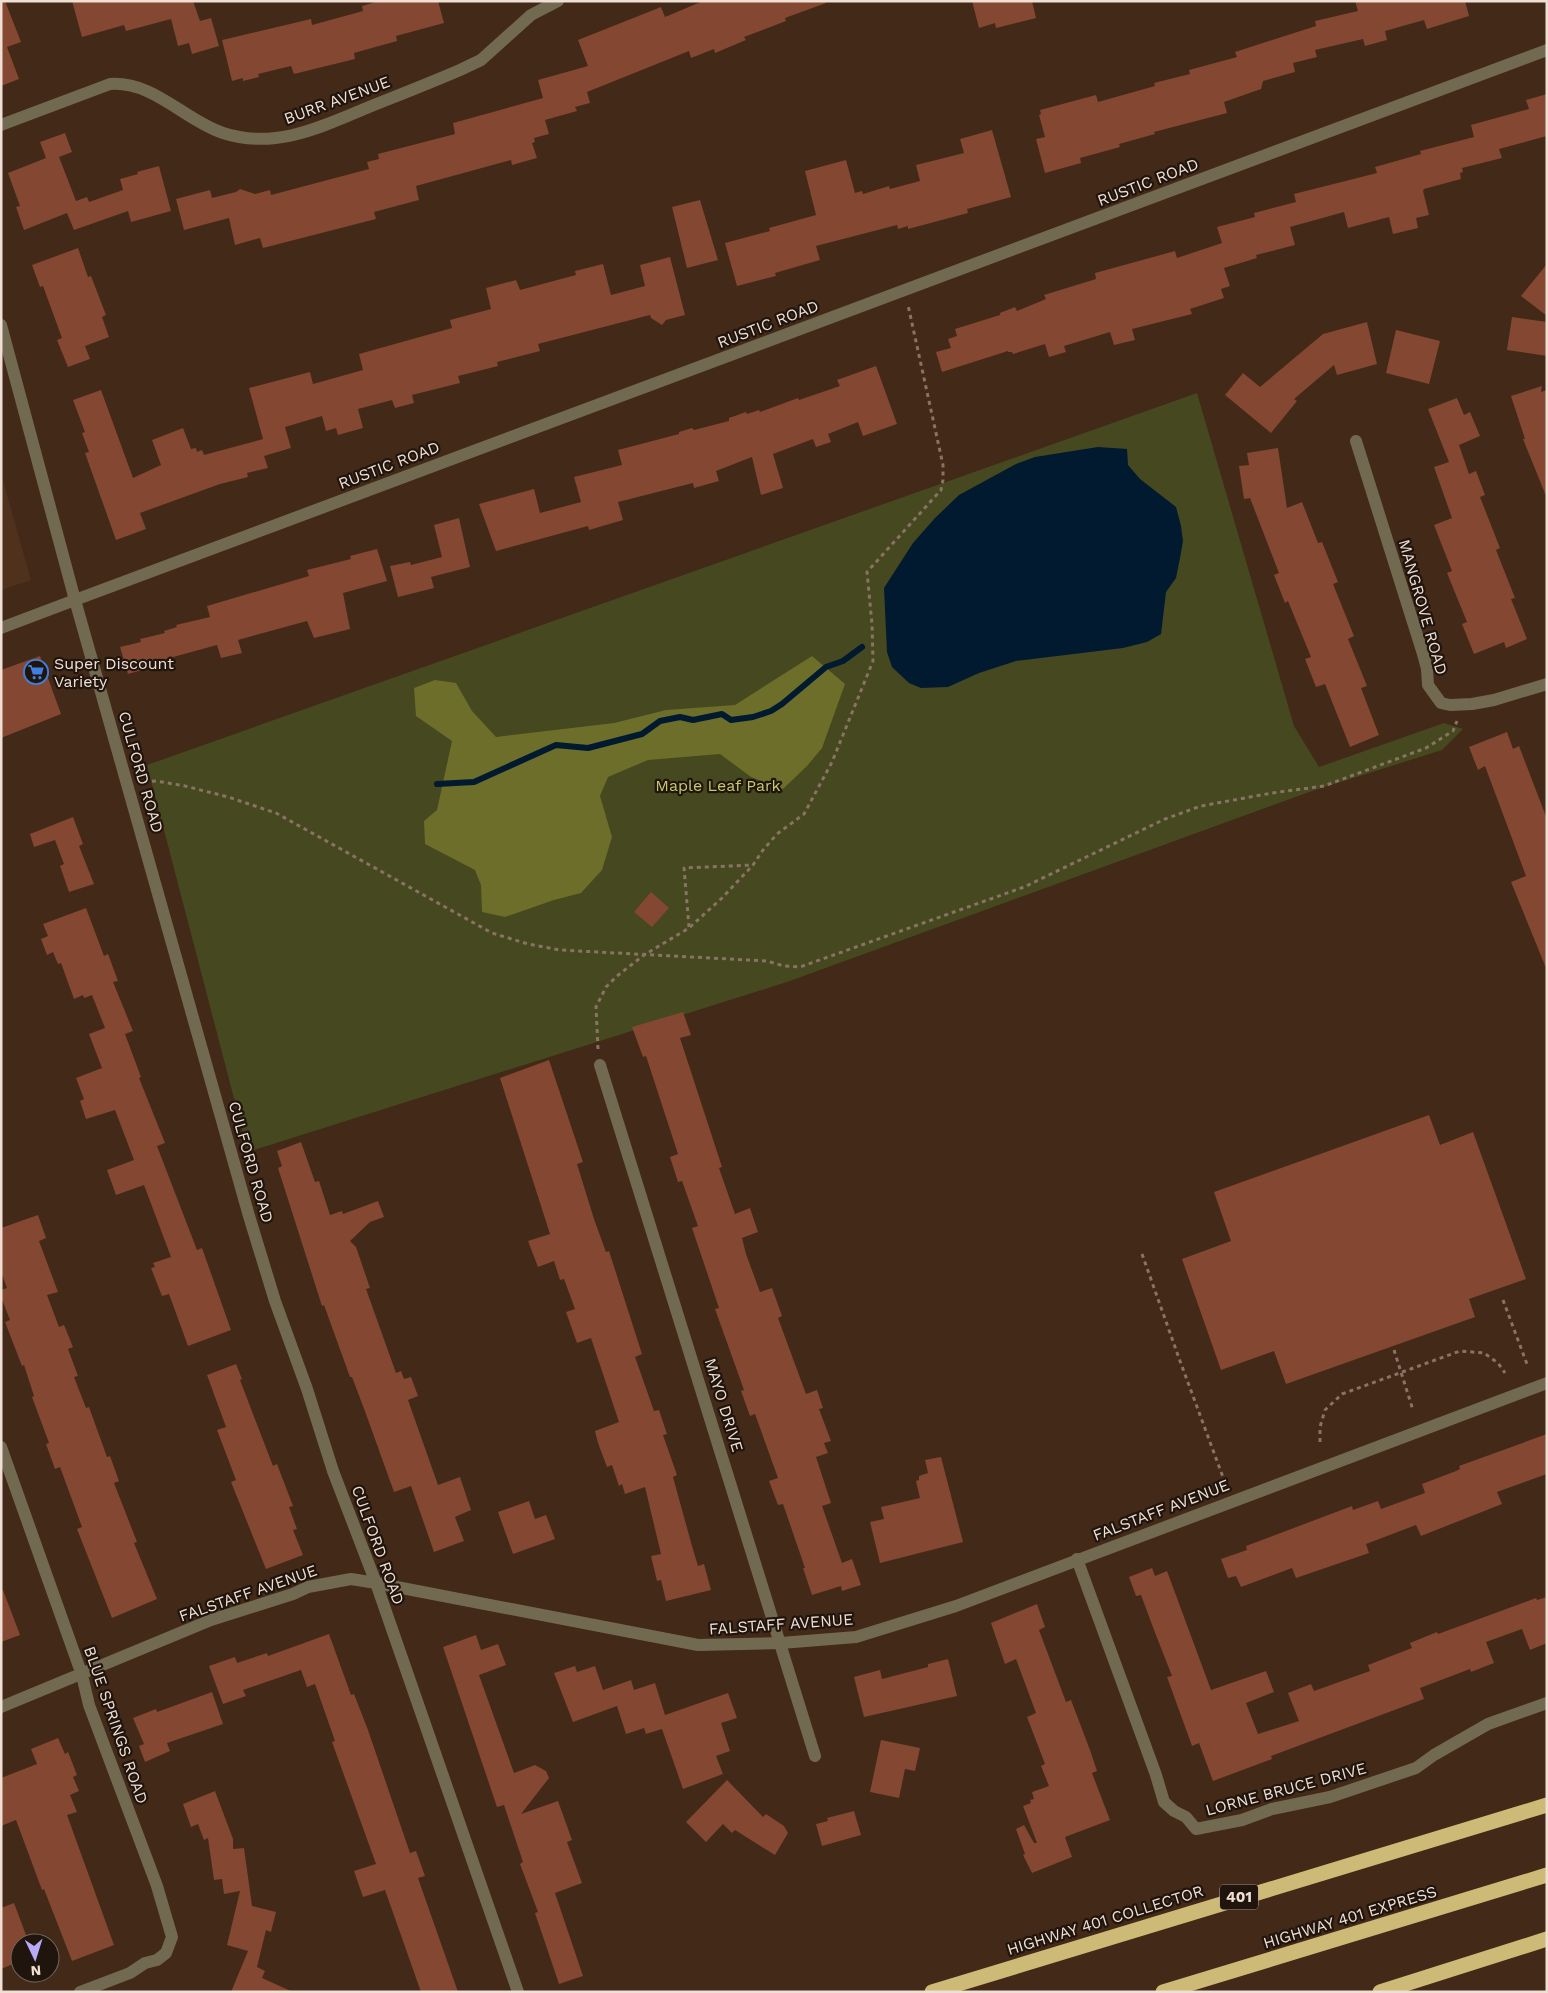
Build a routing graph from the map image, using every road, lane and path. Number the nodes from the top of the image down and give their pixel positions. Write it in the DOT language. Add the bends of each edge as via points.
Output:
graph roads {
  1 [pos="558,1"];
  2 [pos="1547,50"];
  3 [pos="1,126"];
  4 [pos="904,290"];
  5 [pos="1,325"];
  6 [pos="1356,441"];
  7 [pos="75,600"];
  8 [pos="1,628"];
  9 [pos="1547,684"];
  10 [pos="1464,704"];
  11 [pos="127,783"];
  12 [pos="753,865"];
  13 [pos="689,928"];
  14 [pos="644,956"];
  15 [pos="600,1064"];
  16 [pos="1142,1254"];
  17 [pos="1504,1300"];
  18 [pos="1394,1350"];
  19 [pos="1527,1364"];
  20 [pos="1401,1373"];
  21 [pos="1505,1373"];
  22 [pos="1547,1383"];
  23 [pos="1413,1410"];
  24 [pos="1320,1442"];
  25 [pos="1,1447"];
  26 [pos="1224,1480"];
  27 [pos="1077,1560"];
  28 [pos="376,1583"];
  29 [pos="781,1643"];
  30 [pos="82,1675"];
  31 [pos="1547,1704"];
  32 [pos="1,1707"];
  33 [pos="815,1756"];
  34 [pos="1547,1805"];
  35 [pos="1547,1875"];
  36 [pos="1547,1939"];
  37 [pos="80,1992"];
  38 [pos="518,1992"];
  39 [pos="932,1992"];
  40 [pos="1163,1992"];
  41 [pos="1380,1992"];
  1 -- 3 [label="street, BURR AVENUE" via="531,15 481,60 304,134 262,140 223,133 164,99 122,84 110,84"];
  2 -- 4 [label="street, RUSTIC ROAD"];
  4 -- 7 [label="street, RUSTIC ROAD"];
  4 -- 12 [label="path" via="944,480 941,490 867,572 873,661 832,762 804,814 777,834"];
  5 -- 7 [label="street, CULFORD ROAD"];
  6 -- 10 [label="street, MANGROVE ROAD" via="1423,654 1428,685 1441,703"];
  7 -- 8 [label="street, RUSTIC ROAD"];
  7 -- 11 [label="street, CULFORD ROAD"];
  9 -- 10 [label="street, MANGROVE ROAD" via="1494,700"];
  10 -- 14 [label="path" via="1453,731 1426,748 1324,786 1201,806 1165,819 1024,887 800,967 767,961"];
  11 -- 14 [label="path" via="156,781 185,786 276,813 492,933 560,950"];
  11 -- 28 [label="street, CULFORD ROAD" via="275,1301 333,1471"];
  12 -- 13 [label="path"];
  12 -- 13 [label="path" via="684,868"];
  13 -- 14 [label="path"];
  14 -- 15 [label="path" via="617,976 598,1002"];
  15 -- 29 [label="street, MAYO DRIVE"];
  16 -- 26 [label="path"];
  17 -- 19 [label="path"];
  18 -- 20 [label="path"];
  20 -- 21 [label="path" via="1460,1351 1484,1353"];
  20 -- 23 [label="path"];
  20 -- 24 [label="path" via="1342,1394 1325,1410"];
  22 -- 27 [label="street, FALSTAFF AVENUE"];
  25 -- 30 [label="street, BLUE SPRINGS ROAD"];
  27 -- 29 [label="street, FALSTAFF AVENUE" via="956,1606 856,1637"];
  27 -- 31 [label="street, LORNE BRUCE DRIVE" via="1164,1802 1186,1817 1196,1829 1330,1797 1416,1768 1488,1724"];
  28 -- 29 [label="street, FALSTAFF AVENUE" via="698,1646"];
  28 -- 30 [label="street, FALSTAFF AVENUE" via="351,1579 308,1587 211,1620"];
  28 -- 38 [label="street, CULFORD ROAD"];
  29 -- 33 [label="street, MAYO DRIVE"];
  30 -- 32 [label="street, FALSTAFF AVENUE"];
  30 -- 37 [label="street, BLUE SPRINGS ROAD" via="89,1705 157,1886 172,1938 166,1953 157,1960"];
  34 -- 39 [label="highway, HIGHWAY 401 COLLECTOR / 401"];
  35 -- 40 [label="highway, HIGHWAY 401 EXPRESS"];
  36 -- 41 [label="highway"];
}
